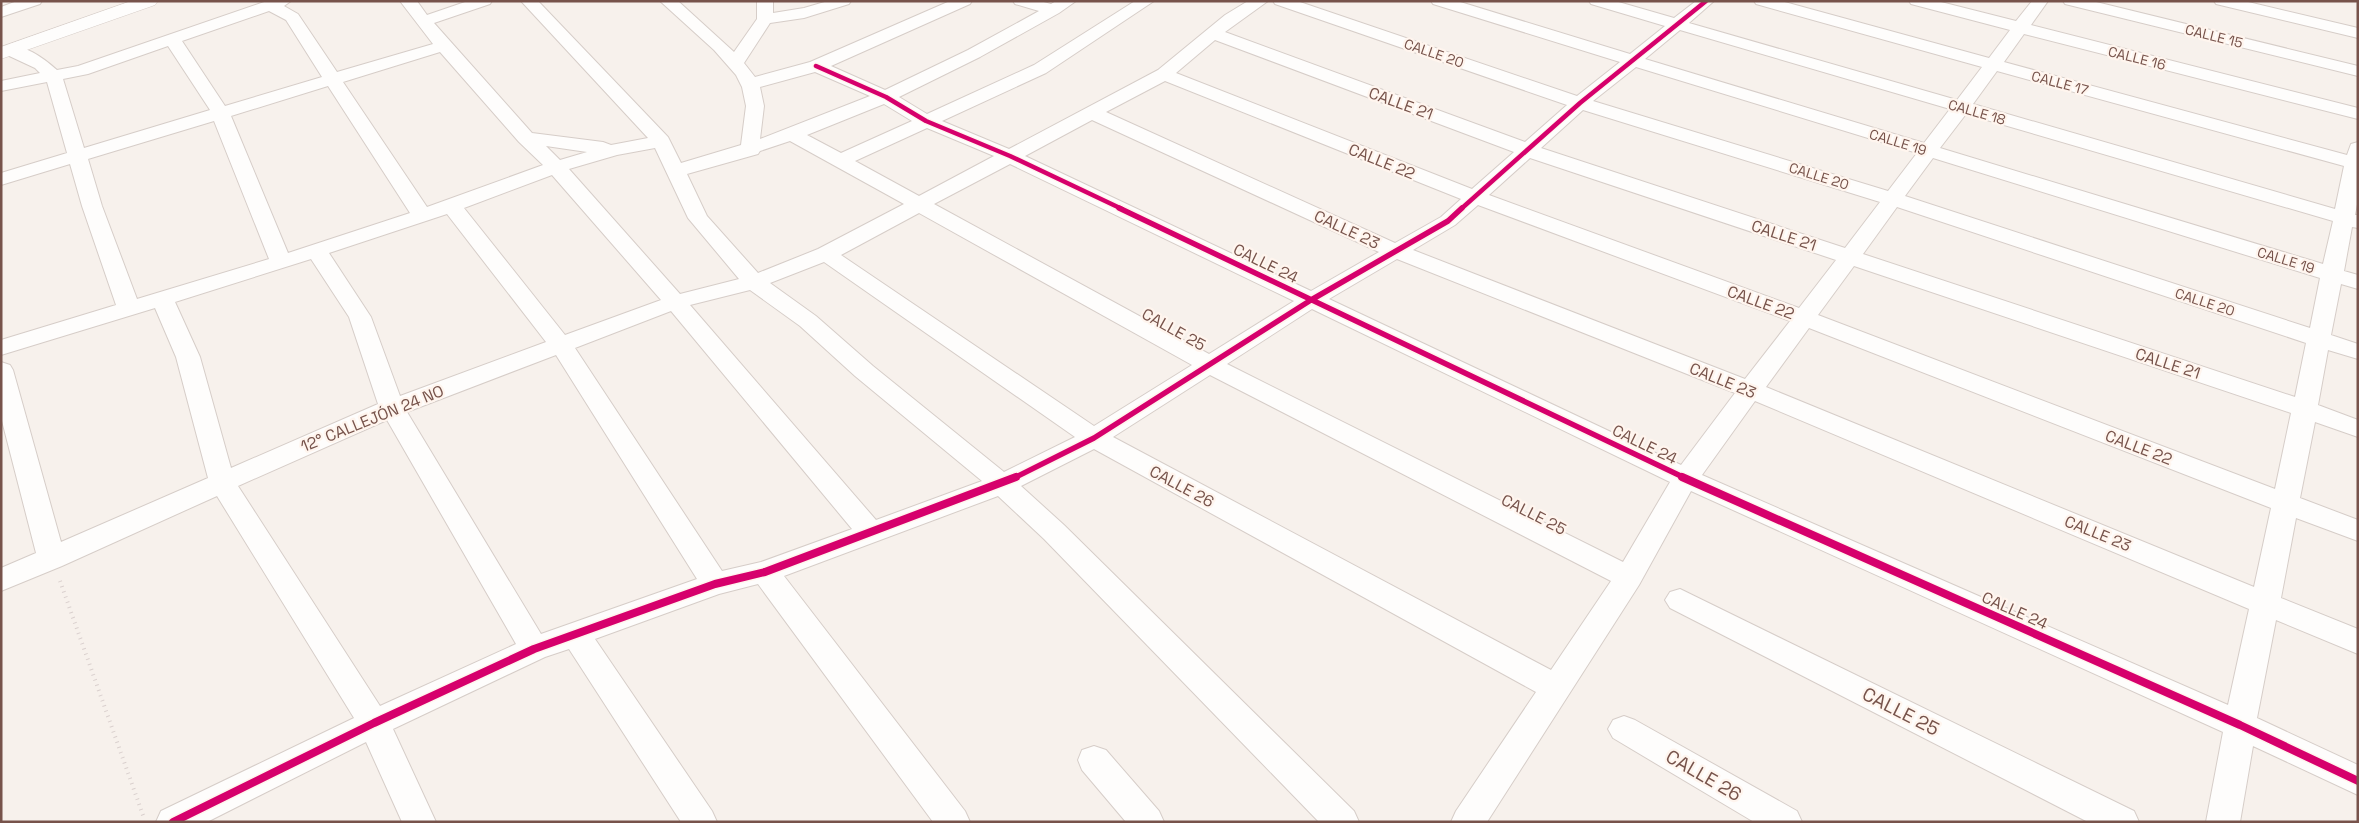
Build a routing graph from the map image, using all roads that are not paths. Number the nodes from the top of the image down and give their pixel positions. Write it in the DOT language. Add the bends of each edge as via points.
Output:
graph roads {
  1 [pos="34,1"];
  2 [pos="149,1"];
  3 [pos="408,1"];
  4 [pos="484,1"];
  5 [pos="529,1"];
  6 [pos="668,1"];
  7 [pos="765,1"];
  8 [pos="843,1"];
  9 [pos="964,1"];
  10 [pos="1021,1"];
  11 [pos="1068,1"];
  12 [pos="1146,1"];
  13 [pos="1260,1"];
  14 [pos="1281,1"];
  15 [pos="1439,1"];
  16 [pos="1597,1"];
  17 [pos="1706,1"];
  18 [pos="1762,1"];
  19 [pos="1917,1"];
  20 [pos="2040,1"];
  21 [pos="2071,1"];
  22 [pos="2222,1"];
  23 [pos="277,4"];
  24 [pos="1052,10"];
  25 [pos="1,12"];
  26 [pos="765,19"];
  27 [pos="425,21"];
  28 [pos="1676,24"];
  29 [pos="2021,28"];
  30 [pos="1213,33"];
  31 [pos="2358,33"];
  32 [pos="173,40"];
  33 [pos="443,46"];
  34 [pos="6,51"];
  35 [pos="1630,61"];
  36 [pos="736,62"];
  37 [pos="1993,65"];
  38 [pos="816,66"];
  39 [pos="2358,71"];
  40 [pos="1164,74"];
  41 [pos="54,77"];
  42 [pos="333,79"];
  43 [pos="751,84"];
  44 [pos="1,86"];
  45 [pos="886,97"];
  46 [pos="1580,103"];
  47 [pos="1962,107"];
  48 [pos="220,112"];
  49 [pos="1091,112"];
  50 [pos="2358,114"];
  51 [pos="926,121"];
  52 [pos="793,135"];
  53 [pos="526,138"];
  54 [pos="661,141"];
  55 [pos="614,150"];
  56 [pos="750,150"];
  57 [pos="1527,150"];
  58 [pos="1928,152"];
  59 [pos="78,156"];
  60 [pos="1010,156"];
  61 [pos="2357,158"];
  62 [pos="842,160"];
  63 [pos="556,167"];
  64 [pos="674,171"];
  65 [pos="1,179"];
  66 [pos="1474,198"];
  67 [pos="1893,199"];
  68 [pos="920,204"];
  69 [pos="450,206"];
  70 [pos="422,216"];
  71 [pos="2350,220"];
  72 [pos="316,250"];
  73 [pos="1395,251"];
  74 [pos="826,254"];
  75 [pos="1850,257"];
  76 [pos="281,262"];
  77 [pos="2332,274"];
  78 [pos="754,282"];
  79 [pos="2358,282"];
  80 [pos="162,298"];
  81 [pos="1311,300"];
  82 [pos="675,302"];
  83 [pos="129,309"];
  84 [pos="1804,318"];
  85 [pos="2319,339"];
  86 [pos="561,345"];
  87 [pos="1,348"];
  88 [pos="2358,352"];
  89 [pos="1210,365"];
  90 [pos="1,370"];
  91 [pos="1750,390"];
  92 [pos="392,408"];
  93 [pos="2305,408"];
  94 [pos="2358,429"];
  95 [pos="1094,438"];
  96 [pos="1685,478"];
  97 [pos="222,482"];
  98 [pos="1002,484"];
  99 [pos="2285,503"];
  100 [pos="2358,531"];
  101 [pos="871,533"];
  102 [pos="52,559"];
  103 [pos="765,572"];
  104 [pos="1629,578"];
  105 [pos="1,580"];
  106 [pos="714,584"];
  107 [pos="1680,600"];
  108 [pos="2265,602"];
  109 [pos="575,633"];
  110 [pos="2358,642"];
  111 [pos="534,648"];
  112 [pos="1556,688"];
  113 [pos="374,723"];
  114 [pos="2240,725"];
  115 [pos="1624,729"];
  116 [pos="1094,760"];
  117 [pos="2358,781"];
  118 [pos="1476,819"];
  119 [pos="173,822"];
  120 [pos="419,822"];
  121 [pos="700,822"];
  122 [pos="953,822"];
  123 [pos="1147,822"];
  124 [pos="1342,822"];
  125 [pos="1785,822"];
  126 [pos="2122,822"];
  127 [pos="2223,822"];
  1 -- 25 [label="street"];
  2 -- 34 [label="street"];
  3 -- 27 [label="street"];
  4 -- 27 [label="street"];
  5 -- 54 [label="street"];
  6 -- 36 [label="street"];
  7 -- 26 [label="street"];
  8 -- 26 [label="street" via="792,17"];
  9 -- 38 [label="street"];
  10 -- 24 [label="street"];
  11 -- 24 [label="street"];
  12 -- 51 [label="street" via="1040,69"];
  13 -- 30 [label="street, 12° CALLEJÓN 24 NO"];
  14 -- 46 [label="street, CALLE 20"];
  15 -- 35 [label="street, CALLE 19"];
  16 -- 28 [label="street, CALLE 18"];
  17 -- 28 [label="street"];
  18 -- 37 [label="street, CALLE 17"];
  19 -- 29 [label="street, CALLE 16"];
  20 -- 29 [label="street"];
  21 -- 39 [label="street, CALLE 15"];
  22 -- 31 [label="street"];
  23 -- 32 [label="street"];
  23 -- 42 [label="street" via="292,17"];
  24 -- 45 [label="street" via="1006,38"];
  26 -- 36 [label="street"];
  27 -- 33 [label="street"];
  28 -- 35 [label="street"];
  28 -- 47 [label="street, CALLE 18"];
  29 -- 37 [label="street"];
  29 -- 50 [label="street, CALLE 16"];
  30 -- 40 [label="street, 12° CALLEJÓN 24 NO"];
  30 -- 57 [label="street, CALLE 21"];
  32 -- 41 [label="street"];
  32 -- 48 [label="street"];
  33 -- 42 [label="street"];
  33 -- 53 [label="street"];
  34 -- 41 [label="street" via="41,64"];
  35 -- 46 [label="street"];
  35 -- 58 [label="street, CALLE 19"];
  36 -- 43 [label="street"];
  37 -- 47 [label="street"];
  37 -- 61 [label="street, CALLE 17"];
  38 -- 43 [label="street"];
  38 -- 45 [label="street, CALLE 24"];
  40 -- 49 [label="street, 12° CALLEJÓN 24 NO"];
  40 -- 66 [label="street, CALLE 22"];
  41 -- 44 [label="street"];
  41 -- 59 [label="street"];
  42 -- 48 [label="street"];
  42 -- 70 [label="street"];
  43 -- 56 [label="street" via="755,102"];
  45 -- 51 [label="street, CALLE 24"];
  45 -- 52 [label="street"];
  46 -- 57 [label="street"];
  46 -- 67 [label="street, CALLE 20"];
  47 -- 58 [label="street"];
  47 -- 71 [label="street, CALLE 18"];
  48 -- 59 [label="street"];
  48 -- 76 [label="street"];
  49 -- 60 [label="street, 12° CALLEJÓN 24 NO"];
  49 -- 73 [label="street, CALLE 23"];
  51 -- 60 [label="street, CALLE 24"];
  51 -- 62 [label="street"];
  52 -- 56 [label="street"];
  52 -- 62 [label="street, CALLE 25"];
  53 -- 55 [label="street"];
  53 -- 63 [label="street"];
  54 -- 55 [label="street"];
  54 -- 64 [label="street"];
  55 -- 63 [label="street"];
  56 -- 64 [label="street"];
  57 -- 66 [label="street"];
  57 -- 75 [label="street, CALLE 21"];
  58 -- 67 [label="street"];
  58 -- 77 [label="street, CALLE 19"];
  59 -- 65 [label="street"];
  59 -- 83 [label="street" via="92,206"];
  60 -- 68 [label="street, 12° CALLEJÓN 24 NO"];
  60 -- 81 [label="street, CALLE 24"];
  61 -- 71 [label="street"];
  62 -- 68 [label="street, CALLE 25"];
  63 -- 69 [label="street"];
  63 -- 82 [label="street"];
  64 -- 78 [label="street" via="698,218"];
  66 -- 73 [label="street" via="1448,221"];
  66 -- 84 [label="street, CALLE 22"];
  67 -- 75 [label="street"];
  67 -- 85 [label="street, CALLE 20"];
  68 -- 74 [label="street, 12° CALLEJÓN 24 NO"];
  68 -- 89 [label="street, CALLE 25"];
  69 -- 70 [label="street"];
  69 -- 86 [label="street"];
  70 -- 72 [label="street"];
  71 -- 77 [label="street"];
  72 -- 76 [label="street"];
  72 -- 92 [label="street" via="360,317"];
  73 -- 81 [label="street"];
  73 -- 91 [label="street, CALLE 23"];
  74 -- 78 [label="street, 12° CALLEJÓN 24 NO"];
  74 -- 95 [label="street, CALLE 26"];
  75 -- 84 [label="street"];
  75 -- 93 [label="street, CALLE 21"];
  76 -- 80 [label="street"];
  77 -- 79 [label="street, CALLE 19"];
  77 -- 85 [label="street"];
  78 -- 82 [label="street, 12° CALLEJÓN 24 NO"];
  78 -- 98 [label="street" via="808,321"];
  80 -- 83 [label="street"];
  80 -- 97 [label="street" via="188,357"];
  81 -- 89 [label="street"];
  81 -- 96 [label="street, CALLE 24"];
  82 -- 86 [label="street, 12° CALLEJÓN 24 NO"];
  82 -- 101 [label="street"];
  83 -- 87 [label="street"];
  84 -- 91 [label="street"];
  84 -- 99 [label="street, CALLE 22"];
  85 -- 88 [label="street, CALLE 20"];
  85 -- 93 [label="street"];
  86 -- 92 [label="street, 12° CALLEJÓN 24 NO"];
  86 -- 106 [label="street"];
  89 -- 95 [label="street"];
  89 -- 104 [label="street, CALLE 25"];
  90 -- 102 [label="street"];
  91 -- 96 [label="street"];
  91 -- 108 [label="street, CALLE 23"];
  92 -- 97 [label="street, 12° CALLEJÓN 24 NO"];
  92 -- 111 [label="street"];
  93 -- 94 [label="street, CALLE 21"];
  93 -- 99 [label="street"];
  95 -- 98 [label="street"];
  95 -- 112 [label="street, CALLE 26"];
  96 -- 104 [label="street"];
  96 -- 114 [label="street, CALLE 24"];
  97 -- 102 [label="street, 12° CALLEJÓN 24 NO"];
  97 -- 113 [label="street"];
  98 -- 101 [label="street"];
  98 -- 124 [label="street" via="1054,532"];
  99 -- 100 [label="street, CALLE 22"];
  99 -- 108 [label="street"];
  101 -- 103 [label="street"];
  102 -- 105 [label="street, 12° CALLEJÓN 24 NO"];
  103 -- 106 [label="street"];
  103 -- 122 [label="street"];
  104 -- 112 [label="street"];
  106 -- 109 [label="street"];
  107 -- 126 [label="street, CALLE 25"];
  108 -- 110 [label="street, CALLE 23"];
  108 -- 114 [label="street"];
  109 -- 111 [label="street"];
  109 -- 121 [label="street"];
  111 -- 113 [label="street"];
  112 -- 118 [label="street"];
  113 -- 119 [label="street"];
  113 -- 120 [label="street"];
  114 -- 117 [label="street, CALLE 24"];
  114 -- 127 [label="street"];
  115 -- 125 [label="street, CALLE 26"];
  116 -- 123 [label="street"];
}
